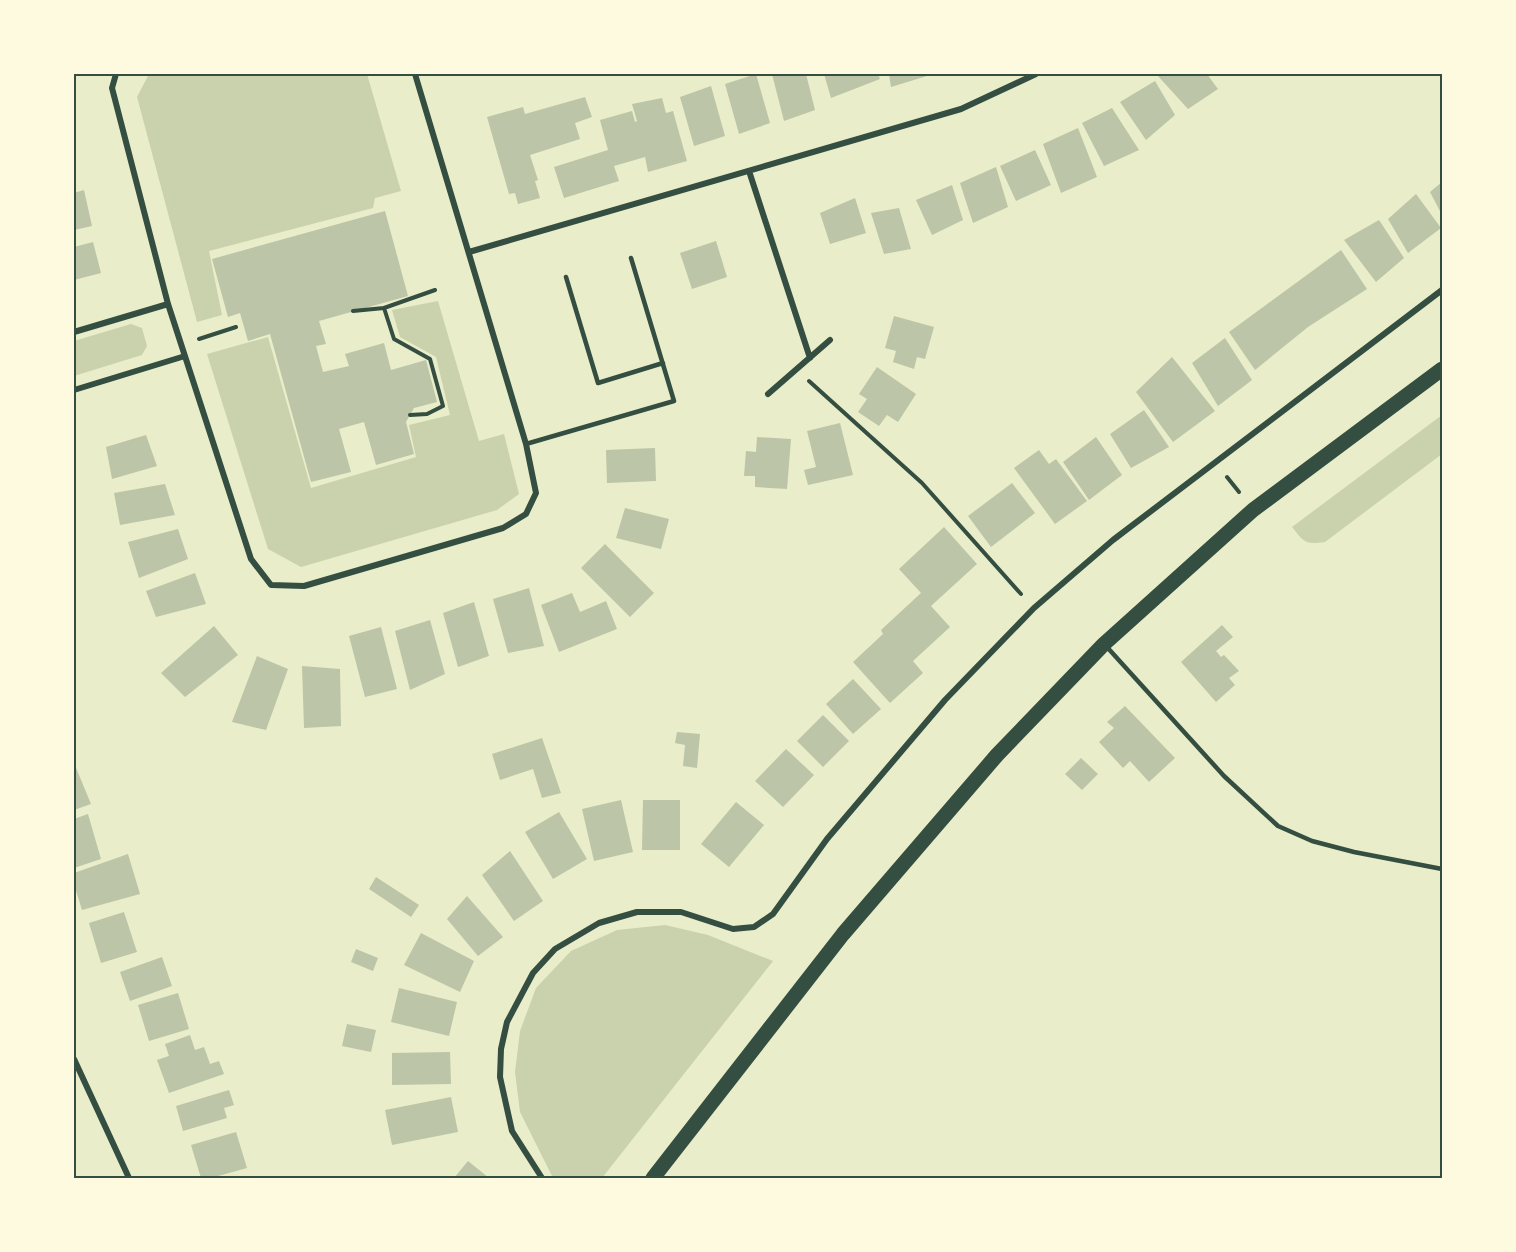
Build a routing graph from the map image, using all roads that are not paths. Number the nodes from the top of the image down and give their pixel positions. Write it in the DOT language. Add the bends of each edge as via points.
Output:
graph roads {
  1 [pos="116,74"];
  2 [pos="415,74"];
  3 [pos="1036,74"];
  4 [pos="749,171"];
  5 [pos="469,252"];
  6 [pos="631,258"];
  7 [pos="566,277"];
  8 [pos="1443,290"];
  9 [pos="168,304"];
  10 [pos="74,332"];
  11 [pos="830,340"];
  12 [pos="185,356"];
  13 [pos="810,358"];
  14 [pos="663,363"];
  15 [pos="1443,369"];
  16 [pos="74,390"];
  17 [pos="768,394"];
  18 [pos="526,444"];
  19 [pos="1104,644"];
  20 [pos="1443,869"];
  21 [pos="74,1059"];
  22 [pos="129,1179"];
  23 [pos="542,1179"];
  24 [pos="653,1179"];
  1 -- 9 [label="street" via="112,87"];
  2 -- 5 [label="street"];
  3 -- 4 [label="street" via="961,109"];
  4 -- 5 [label="street"];
  4 -- 13 [label="street"];
  5 -- 18 [label="street"];
  6 -- 14 [label="lane"];
  7 -- 14 [label="lane" via="598,383"];
  8 -- 23 [label="street" via="1113,540 1034,608 945,700 834,830 773,914 754,927 734,929 681,912 637,912 599,923 555,949 533,973 507,1022 501,1049 500,1077 512,1131"];
  9 -- 10 [label="street"];
  9 -- 12 [label="street"];
  11 -- 13 [label="street"];
  12 -- 16 [label="street"];
  12 -- 18 [label="street" via="251,559 271,585 304,586 503,528 526,514 536,493"];
  13 -- 17 [label="street"];
  14 -- 18 [label="lane" via="674,401"];
  15 -- 19 [label="main road" via="1253,510"];
  19 -- 20 [label="lane" via="1224,776 1278,826 1312,841"];
  19 -- 24 [label="main road" via="997,755 843,934"];
  21 -- 22 [label="street"];
}
